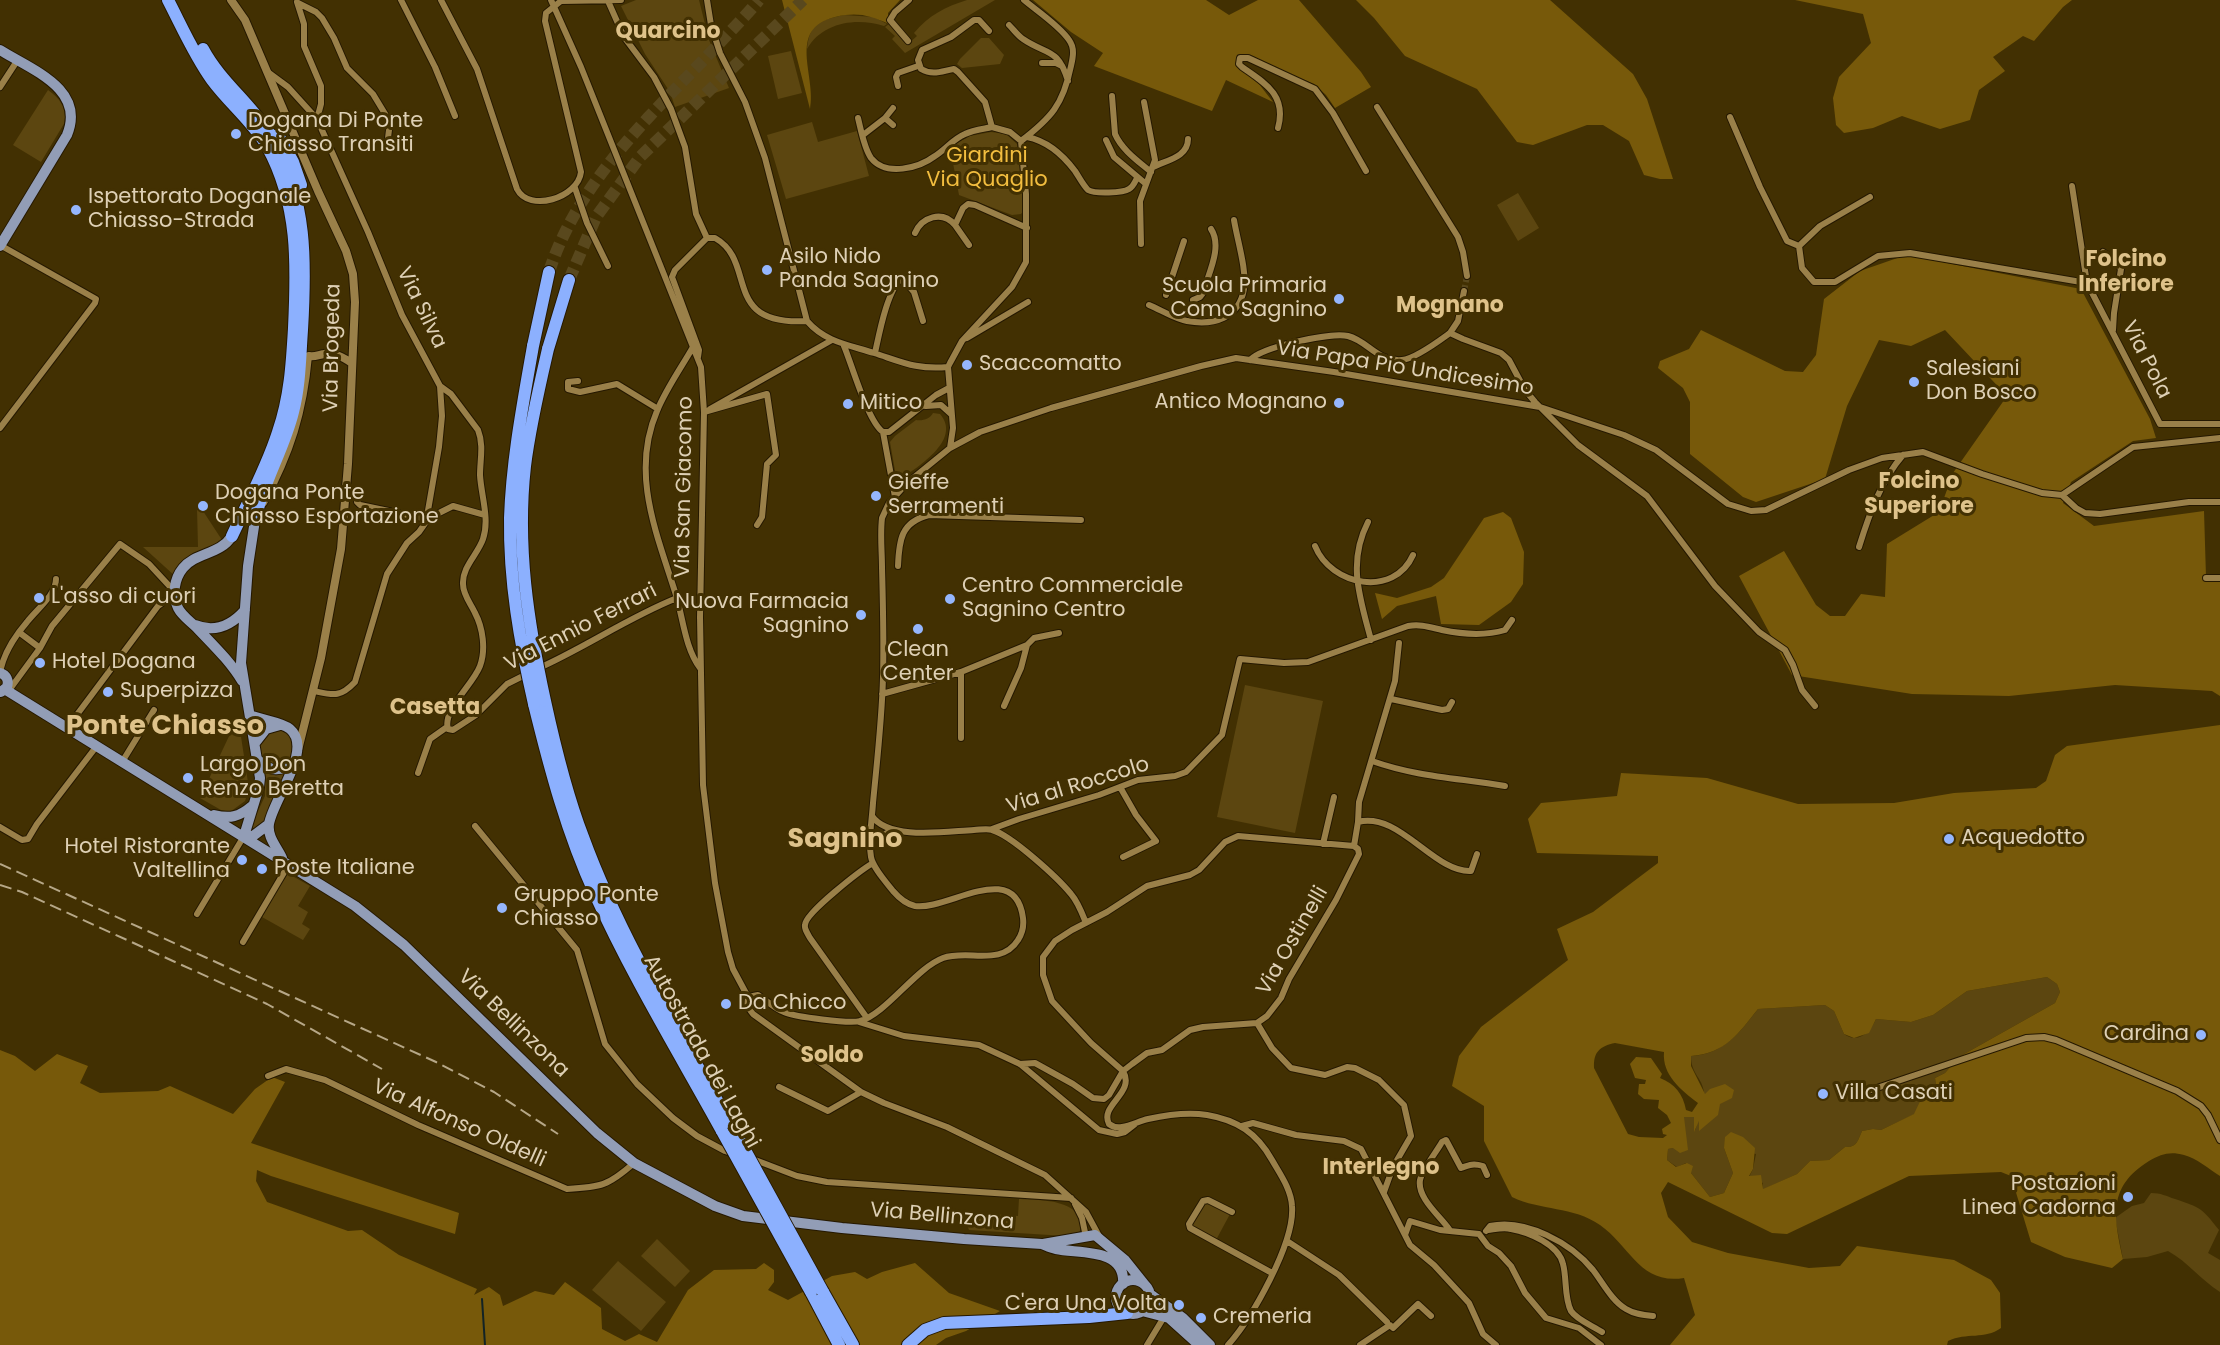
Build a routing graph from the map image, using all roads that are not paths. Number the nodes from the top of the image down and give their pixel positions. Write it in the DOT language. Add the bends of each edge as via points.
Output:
graph roads {
  1 [pos="168,0"];
  2 [pos="177,0"];
  3 [pos="231,0"];
  4 [pos="401,0"];
  5 [pos="441,0"];
  6 [pos="621,0"];
  7 [pos="707,0"];
  8 [pos="909,0"];
  9 [pos="1024,0"];
  10 [pos="608,1"];
  11 [pos="297,2"];
  12 [pos="553,3"];
  13 [pos="1009,25"];
  14 [pos="989,31"];
  15 [pos="908,41"];
  16 [pos="0,50"];
  17 [pos="17,61"];
  18 [pos="1042,63"];
  19 [pos="918,66"];
  20 [pos="1062,66"];
  21 [pos="267,72"];
  22 [pos="1068,81"];
  23 [pos="898,86"];
  24 [pos="0,87"];
  25 [pos="1112,96"];
  26 [pos="1144,102"];
  27 [pos="247,106"];
  28 [pos="1377,107"];
  29 [pos="893,108"];
  30 [pos="455,116"];
  31 [pos="1730,117"];
  32 [pos="858,118"];
  33 [pos="885,118"];
  34 [pos="317,119"];
  35 [pos="893,125"];
  36 [pos="992,127"];
  37 [pos="1278,128"];
  38 [pos="863,135"];
  39 [pos="388,138"];
  40 [pos="1024,139"];
  41 [pos="1188,139"];
  42 [pos="1106,140"];
  43 [pos="1152,170"];
  44 [pos="1366,171"];
  45 [pos="1137,178"];
  46 [pos="1146,184"];
  47 [pos="2072,186"];
  48 [pos="575,188"];
  49 [pos="1870,197"];
  50 [pos="1234,220"];
  51 [pos="955,225"];
  52 [pos="1027,228"];
  53 [pos="1211,229"];
  54 [pos="915,233"];
  55 [pos="707,238"];
  56 [pos="1184,241"];
  57 [pos="1141,244"];
  58 [pos="969,245"];
  59 [pos="0,246"];
  60 [pos="1799,246"];
  61 [pos="2103,252"];
  62 [pos="608,266"];
  63 [pos="549,272"];
  64 [pos="1467,276"];
  65 [pos="569,280"];
  66 [pos="2087,283"];
  67 [pos="1464,291"];
  68 [pos="1166,295"];
  69 [pos="1193,300"];
  70 [pos="1028,302"];
  71 [pos="1149,305"];
  72 [pos="807,321"];
  73 [pos="923,321"];
  74 [pos="2113,331"];
  75 [pos="1450,333"];
  76 [pos="832,340"];
  77 [pos="962,341"];
  78 [pos="844,346"];
  79 [pos="693,347"];
  80 [pos="874,353"];
  81 [pos="309,356"];
  82 [pos="698,357"];
  83 [pos="1250,360"];
  84 [pos="352,363"];
  85 [pos="948,367"];
  86 [pos="578,381"];
  87 [pos="440,386"];
  88 [pos="950,388"];
  89 [pos="922,407"];
  90 [pos="1540,407"];
  91 [pos="658,409"];
  92 [pos="704,412"];
  93 [pos="952,416"];
  94 [pos="2220,424"];
  95 [pos="0,428"];
  96 [pos="884,432"];
  97 [pos="2220,438"];
  98 [pos="950,448"];
  99 [pos="1904,454"];
  100 [pos="346,489"];
  101 [pos="2062,495"];
  102 [pos="895,496"];
  103 [pos="2220,502"];
  104 [pos="485,515"];
  105 [pos="255,520"];
  106 [pos="426,520"];
  107 [pos="1081,520"];
  108 [pos="1368,522"];
  109 [pos="757,525"];
  110 [pos="232,536"];
  111 [pos="1315,546"];
  112 [pos="1859,547"];
  113 [pos="1413,555"];
  114 [pos="898,566"];
  115 [pos="2206,578"];
  116 [pos="2220,578"];
  117 [pos="56,579"];
  118 [pos="1357,582"];
  119 [pos="174,593"];
  120 [pos="677,598"];
  121 [pos="245,610"];
  122 [pos="1512,620"];
  123 [pos="191,622"];
  124 [pos="20,633"];
  125 [pos="1059,633"];
  126 [pos="1371,640"];
  127 [pos="1399,643"];
  128 [pos="1028,645"];
  129 [pos="40,648"];
  130 [pos="701,669"];
  131 [pos="961,672"];
  132 [pos="0,673"];
  133 [pos="243,684"];
  134 [pos="4,691"];
  135 [pos="314,691"];
  136 [pos="882,694"];
  137 [pos="1390,699"];
  138 [pos="1452,702"];
  139 [pos="539,703"];
  140 [pos="1004,706"];
  141 [pos="1815,706"];
  142 [pos="154,710"];
  143 [pos="250,715"];
  144 [pos="307,719"];
  145 [pos="284,726"];
  146 [pos="447,727"];
  147 [pos="67,728"];
  148 [pos="961,738"];
  149 [pos="255,743"];
  150 [pos="96,747"];
  151 [pos="298,750"];
  152 [pos="258,760"];
  153 [pos="1372,761"];
  154 [pos="122,762"];
  155 [pos="294,762"];
  156 [pos="418,773"];
  157 [pos="1505,786"];
  158 [pos="1120,787"];
  159 [pos="1334,797"];
  160 [pos="252,806"];
  161 [pos="207,813"];
  162 [pos="872,816"];
  163 [pos="1358,822"];
  164 [pos="269,824"];
  165 [pos="475,826"];
  166 [pos="0,827"];
  167 [pos="992,829"];
  168 [pos="894,830"];
  169 [pos="244,836"];
  170 [pos="1323,844"];
  171 [pos="871,846"];
  172 [pos="1354,846"];
  173 [pos="1478,854"];
  174 [pos="1124,857"];
  175 [pos="286,862"];
  176 [pos="873,863"];
  177 [pos="197,914"];
  178 [pos="1086,923"];
  179 [pos="243,942"];
  180 [pos="748,997"];
  181 [pos="867,1018"];
  182 [pos="859,1022"];
  183 [pos="1257,1023"];
  184 [pos="1020,1064"];
  185 [pos="1123,1071"];
  186 [pos="268,1076"];
  187 [pos="779,1087"];
  188 [pos="861,1092"];
  189 [pos="1856,1095"];
  190 [pos="1136,1122"];
  191 [pos="1242,1126"];
  192 [pos="2220,1140"];
  193 [pos="634,1163"];
  194 [pos="1487,1175"];
  195 [pos="1384,1192"];
  196 [pos="1071,1198"];
  197 [pos="1232,1212"];
  198 [pos="1449,1229"];
  199 [pos="1486,1231"];
  200 [pos="1479,1234"];
  201 [pos="1405,1235"];
  202 [pos="1086,1237"];
  203 [pos="1100,1237"];
  204 [pos="1287,1241"];
  205 [pos="1042,1244"];
  206 [pos="1088,1252"];
  207 [pos="1272,1273"];
  208 [pos="1123,1284"];
  209 [pos="1148,1290"];
  210 [pos="817,1292"];
  211 [pos="1142,1311"];
  212 [pos="1127,1313"];
  213 [pos="1431,1316"];
  214 [pos="1653,1316"];
  215 [pos="1164,1317"];
  216 [pos="1387,1322"];
  217 [pos="1602,1332"];
  218 [pos="839,1345"];
  219 [pos="853,1345"];
  220 [pos="908,1345"];
  221 [pos="1147,1345"];
  222 [pos="1199,1345"];
  223 [pos="1210,1345"];
  224 [pos="1228,1345"];
  225 [pos="1360,1345"];
  226 [pos="1496,1345"];
  227 [pos="1601,1345"];
  1 -- 110 [label="highway" via="204,68 266,145 291,209 296,243 288,394 278,433"];
  2 -- 27 [label="highway" via="212,64"];
  3 -- 21 [label="street, Via Brogeda" via="245,20"];
  4 -- 30 [label="street"];
  5 -- 48 [label="street" via="477,69 520,194 536,201 558,197"];
  6 -- 10 [label="street"];
  7 -- 72 [label="street" via="718,46 745,102 765,158"];
  8 -- 15 [label="street" via="890,20"];
  9 -- 22 [label="street" via="1071,42 1073,56"];
  10 -- 12 [label="street"];
  10 -- 55 [label="street" via="624,37 672,109 685,147 696,214"];
  11 -- 34 [label="street" via="304,24 304,46 321,86"];
  11 -- 39 [label="street" via="322,18 347,68 373,94 390,122"];
  12 -- 48 [label="street" via="545,21 581,167"];
  12 -- 79 [label="street, Via San Giacomo"];
  13 -- 20 [label="street" via="1024,40 1047,50"];
  14 -- 19 [label="street" via="974,20 951,37 922,50"];
  16 -- 17 [label="main road"];
  17 -- 24 [label="street"];
  17 -- 59 [label="main road" via="62,91 72,116 67,135"];
  18 -- 20 [label="street"];
  19 -- 23 [label="street" via="898,73"];
  19 -- 36 [label="street" via="933,74 954,69 958,72 985,102"];
  20 -- 22 [label="street"];
  21 -- 34 [label="street, Via Silva" via="288,87"];
  21 -- 84 [label="street, Via Brogeda" via="352,267"];
  22 -- 40 [label="street" via="1050,116"];
  25 -- 43 [label="street" via="1118,139 1132,156"];
  26 -- 43 [label="street" via="1154,148"];
  27 -- 81 [label="highway" via="282,141 307,206 313,270"];
  27 -- 105 [label="highway" via="274,142 290,178 305,247 297,393 283,445 260,496"];
  28 -- 64 [label="street" via="1458,237"];
  29 -- 33 [label="street"];
  31 -- 60 [label="street" via="1787,241"];
  32 -- 38 [label="street"];
  33 -- 35 [label="street"];
  33 -- 38 [label="street"];
  34 -- 87 [label="street, Via Silva" via="402,315"];
  36 -- 38 [label="street" via="968,132 927,161 897,169 874,161"];
  36 -- 40 [label="street"];
  37 -- 44 [label="street" via="1279,102 1263,81 1239,64 1240,58 1315,88"];
  40 -- 45 [label="street" via="1038,139 1056,151 1093,192 1126,191"];
  40 -- 52 [label="street"];
  41 -- 43 [label="street" via="1183,153"];
  42 -- 45 [label="street" via="1114,157"];
  43 -- 46 [label="street"];
  45 -- 46 [label="street"];
  46 -- 57 [label="street" via="1140,201"];
  47 -- 66 [label="street, Via Pola"];
  48 -- 62 [label="street"];
  49 -- 60 [label="street" via="1820,226"];
  50 -- 71 [label="street" via="1244,289 1228,317 1186,321"];
  51 -- 52 [label="street" via="965,205 971,204"];
  51 -- 54 [label="street" via="945,218 931,217"];
  51 -- 58 [label="street"];
  52 -- 77 [label="street" via="1026,262 1020,275 1006,296"];
  53 -- 69 [label="street" via="1216,248 1203,292"];
  55 -- 72 [label="street" via="715,238 729,249 755,309 781,320"];
  55 -- 82 [label="street" via="672,277 699,350"];
  56 -- 68 [label="street"];
  59 -- 95 [label="street" via="96,298"];
  60 -- 66 [label="street" via="1802,268 1814,282 1835,282 1878,256 1910,253"];
  61 -- 74 [label="street" via="2121,269"];
  63 -- 139 [label="highway, Autostrada dei Laghi, bridge" via="514,462 510,533 516,612"];
  65 -- 139 [label="highway, Autostrada dei Laghi, bridge" via="548,349 527,450 522,526"];
  66 -- 74 [label="street, Via Pola"];
  67 -- 75 [label="street" via="1458,321"];
  70 -- 77 [label="street"];
  72 -- 76 [label="street"];
  73 -- 80 [label="street" via="914,292 902,278 888,306"];
  74 -- 94 [label="street, Via Pola" via="2160,424"];
  75 -- 83 [label="street" via="1401,360 1376,354 1346,336 1297,342 1262,351"];
  75 -- 90 [label="street" via="1501,353"];
  76 -- 78 [label="street"];
  76 -- 92 [label="street"];
  77 -- 85 [label="street"];
  78 -- 80 [label="street"];
  78 -- 96 [label="street" via="867,405"];
  79 -- 82 [label="street, Via San Giacomo"];
  79 -- 91 [label="street"];
  80 -- 85 [label="street" via="920,368"];
  81 -- 84 [label="street" via="336,355"];
  81 -- 105 [label="street" via="299,424"];
  82 -- 92 [label="street, Via San Giacomo"];
  83 -- 90 [label="street, Via Papa Pio Undicesimo"];
  83 -- 98 [label="street, Via Papa Pio Undicesimo" via="1236,358 1209,364 1051,408 980,432"];
  84 -- 100 [label="street, Via Brogeda"];
  85 -- 88 [label="street"];
  86 -- 91 [label="street" via="568,382 568,388 580,392 617,384"];
  87 -- 104 [label="street, Via Silva" via="451,394 481,437"];
  87 -- 106 [label="street" via="439,447"];
  88 -- 89 [label="street"];
  88 -- 93 [label="street"];
  89 -- 93 [label="street" via="941,405"];
  89 -- 96 [label="street"];
  90 -- 99 [label="street, Via Papa Pio Undicesimo" via="1656,450 1728,504 1751,511 1772,507 1849,470"];
  90 -- 141 [label="street" via="1578,445 1647,496 1715,586 1760,632 1785,650 1802,690"];
  91 -- 120 [label="street" via="648,438 645,477 652,521"];
  92 -- 109 [label="street" via="767,394 776,455 767,464 762,517"];
  92 -- 130 [label="street, Via San Giacomo"];
  93 -- 98 [label="street"];
  96 -- 102 [label="street"];
  97 -- 101 [label="street" via="2133,447"];
  98 -- 102 [label="street, Via Papa Pio Undicesimo"];
  99 -- 101 [label="street, Via Papa Pio Undicesimo" via="1923,452 1992,478"];
  99 -- 112 [label="street" via="1892,467"];
  100 -- 106 [label="street" via="356,490 360,505"];
  100 -- 135 [label="street, Via Brogeda" via="341,549"];
  101 -- 103 [label="street" via="2085,513 2100,514 2189,502"];
  102 -- 136 [label="street, Via Papa Pio Undicesimo" via="885,508 881,525"];
  104 -- 106 [label="street" via="453,506"];
  104 -- 146 [label="street, Via Ennio Ferrari" via="484,538 463,580 465,594 479,621 483,651 480,666 456,702"];
  105 -- 121 [label="main road"];
  106 -- 135 [label="street" via="387,574 355,682 336,696"];
  107 -- 114 [label="street" via="929,515 906,526"];
  108 -- 118 [label="street" via="1356,557"];
  110 -- 119 [label="main road" via="223,547 186,565 177,577"];
  111 -- 118 [label="street" via="1328,564"];
  113 -- 118 [label="street" via="1396,577"];
  115 -- 116 [label="street"];
  117 -- 124 [label="street" via="56,587"];
  118 -- 126 [label="street"];
  119 -- 123 [label="main road" via="180,610"];
  119 -- 129 [label="street" via="149,564 120,544 52,626"];
  119 -- 147 [label="street" via="158,606"];
  120 -- 130 [label="street" via="691,651"];
  120 -- 146 [label="street, Via Ennio Ferrari" via="646,610 507,684 476,715 453,730"];
  121 -- 123 [label="main road" via="222,627 209,628"];
  121 -- 133 [label="main road"];
  122 -- 126 [label="street" via="1499,632 1459,633 1421,624"];
  123 -- 133 [label="main road"];
  124 -- 129 [label="street"];
  124 -- 132 [label="street" via="3,660"];
  125 -- 128 [label="street" via="1034,638"];
  126 -- 158 [label="street, Via al Roccolo" via="1308,662 1240,659 1222,735 1194,766 1181,775 1138,780"];
  127 -- 137 [label="street, Via Ostinelli"];
  128 -- 131 [label="street"];
  128 -- 140 [label="street"];
  129 -- 134 [label="street"];
  130 -- 180 [label="street, Via San Giacomo" via="703,785 716,883 728,952"];
  131 -- 136 [label="street"];
  131 -- 148 [label="street"];
  132 -- 134 [label="main road" via="7,678"];
  133 -- 143 [label="main road"];
  134 -- 147 [label="main road, Via Bellinzona"];
  135 -- 144 [label="street, Via Brogeda"];
  136 -- 162 [label="street, Via Papa Pio Undicesimo"];
  137 -- 138 [label="street" via="1442,710"];
  137 -- 153 [label="street, Via Ostinelli"];
  139 -- 210 [label="highway, Autostrada dei Laghi, bridge" via="563,811 595,894 622,950"];
  142 -- 154 [label="street"];
  143 -- 145 [label="main road"];
  143 -- 149 [label="main road"];
  144 -- 145 [label="street" via="300,727"];
  144 -- 151 [label="street, Via Brogeda"];
  145 -- 149 [label="main road" via="266,729"];
  145 -- 151 [label="main road" via="297,741"];
  146 -- 156 [label="street, Via Ennio Ferrari" via="430,739"];
  147 -- 150 [label="main road, Via Bellinzona"];
  149 -- 152 [label="main road"];
  150 -- 154 [label="main road, Via Bellinzona"];
  150 -- 166 [label="street" via="28,839 22,840"];
  151 -- 155 [label="main road"];
  152 -- 155 [label="main road" via="276,770"];
  152 -- 160 [label="main road" via="259,787"];
  153 -- 157 [label="street" via="1423,776"];
  153 -- 163 [label="street, Via Ostinelli" via="1359,802"];
  154 -- 161 [label="main road, Via Bellinzona"];
  155 -- 164 [label="main road"];
  158 -- 167 [label="street, Via al Roccolo"];
  158 -- 174 [label="street" via="1156,841"];
  159 -- 170 [label="street"];
  160 -- 161 [label="main road" via="232,818"];
  160 -- 169 [label="main road"];
  161 -- 169 [label="main road, Via Bellinzona"];
  162 -- 168 [label="street"];
  162 -- 171 [label="street, Via Papa Pio Undicesimo"];
  163 -- 172 [label="street, Via Ostinelli"];
  163 -- 173 [label="street" via="1384,823 1456,869 1470,871"];
  164 -- 169 [label="main road" via="253,836"];
  164 -- 175 [label="main road" via="272,842"];
  165 -- 196 [label="street" via="577,950 605,1044 637,1084 697,1136 725,1151 806,1179"];
  167 -- 168 [label="street, Via al Roccolo" via="921,833"];
  167 -- 178 [label="street" via="1056,878 1072,895"];
  168 -- 171 [label="street"];
  169 -- 175 [label="main road, Via Bellinzona"];
  169 -- 177 [label="street"];
  170 -- 172 [label="street"];
  170 -- 178 [label="street" via="1238,836 1226,842 1200,870 1147,886"];
  171 -- 176 [label="street, Via Papa Pio Undicesimo"];
  172 -- 183 [label="street, Via Ostinelli" via="1359,854 1336,900 1281,998"];
  175 -- 179 [label="street"];
  175 -- 193 [label="main road, Via Bellinzona" via="355,906 404,945 597,1133"];
  176 -- 181 [label="street" via="851,877 805,922 810,938"];
  176 -- 181 [label="street" via="893,891 910,904 923,906 994,888 1016,900 1023,924 1011,949 997,955 943,958"];
  178 -- 185 [label="street" via="1063,935 1047,950 1042,967 1045,983 1052,1001"];
  180 -- 182 [label="street" via="758,995 793,1015"];
  180 -- 188 [label="street" via="746,1003 753,1014"];
  181 -- 182 [label="street"];
  182 -- 184 [label="street" via="904,1036 979,1045"];
  183 -- 185 [label="street, Via Ostinelli" via="1190,1030"];
  183 -- 195 [label="street" via="1272,1048 1291,1068 1325,1075 1355,1068 1378,1080 1404,1105 1411,1136"];
  184 -- 185 [label="street" via="1044,1067 1099,1100 1109,1095"];
  184 -- 190 [label="street" via="1099,1130 1117,1134"];
  185 -- 190 [label="street" via="1125,1087 1108,1112 1107,1122 1122,1127"];
  186 -- 193 [label="street, Via Alfonso Oldelli" via="286,1069 325,1080 567,1189 592,1188 615,1180"];
  187 -- 188 [label="street" via="828,1111"];
  188 -- 196 [label="street" via="947,1126 1027,1165"];
  189 -- 192 [label="street" via="2026,1038 2044,1037 2177,1091 2201,1106"];
  190 -- 191 [label="street" via="1204,1114"];
  191 -- 195 [label="street" via="1253,1123 1357,1145"];
  191 -- 204 [label="street" via="1253,1133 1268,1153 1289,1192 1292,1221"];
  193 -- 205 [label="main road, Via Bellinzona" via="715,1206 743,1216 871,1231"];
  194 -- 198 [label="street" via="1478,1164 1461,1168 1446,1140 1443,1142 1420,1179 1428,1202"];
  195 -- 201 [label="street"];
  196 -- 202 [label="street" via="1082,1218"];
  196 -- 203 [label="street" via="1086,1212"];
  197 -- 207 [label="street" via="1203,1201 1190,1228"];
  198 -- 200 [label="street"];
  198 -- 201 [label="street" via="1410,1221"];
  199 -- 200 [label="street"];
  199 -- 214 [label="street" via="1490,1226 1512,1224 1563,1244 1592,1269 1620,1305 1634,1313"];
  199 -- 217 [label="street" via="1512,1229 1545,1242 1563,1261 1571,1310"];
  200 -- 227 [label="street" via="1511,1266 1525,1293 1546,1318 1579,1328"];
  201 -- 226 [label="street" via="1410,1245 1469,1303 1483,1334"];
  202 -- 203 [label="main road, Via Bellinzona"];
  202 -- 205 [label="main road, Via Bellinzona"];
  202 -- 206 [label="main road"];
  203 -- 209 [label="main road" via="1125,1260"];
  204 -- 207 [label="street"];
  204 -- 216 [label="street" via="1339,1275"];
  205 -- 206 [label="main road, Via Bellinzona"];
  206 -- 208 [label="main road, Via Bellinzona" via="1112,1260 1122,1272"];
  207 -- 224 [label="street"];
  208 -- 209 [label="main road" via="1133,1280"];
  208 -- 212 [label="main road" via="1116,1301"];
  209 -- 211 [label="main road" via="1149,1304"];
  209 -- 223 [label="main road"];
  210 -- 218 [label="highway, Autostrada dei Laghi"];
  210 -- 219 [label="highway, Autostrada dei Laghi"];
  211 -- 212 [label="main road"];
  211 -- 215 [label="main road"];
  212 -- 220 [label="highway" via="944,1323 925,1330"];
  213 -- 225 [label="street" via="1418,1304 1393,1328 1390,1325"];
  215 -- 221 [label="street"];
  215 -- 222 [label="main road" via="1176,1322"];
}
